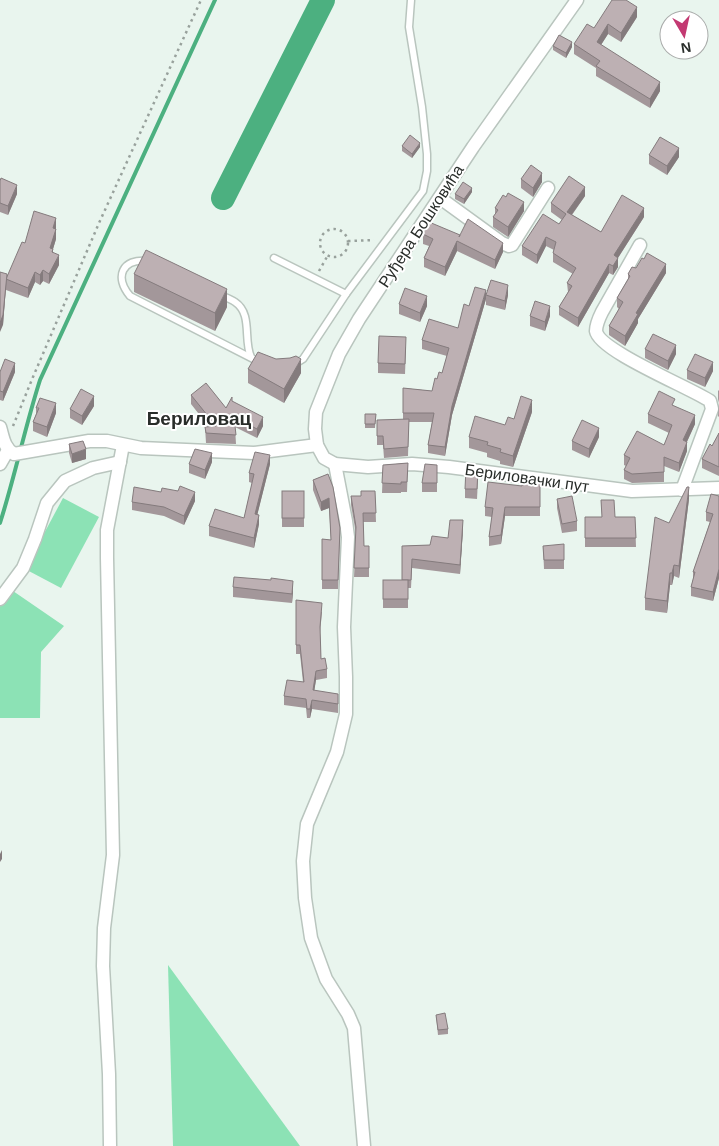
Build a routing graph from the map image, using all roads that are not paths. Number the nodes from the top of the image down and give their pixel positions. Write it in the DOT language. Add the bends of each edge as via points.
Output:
graph roads {
  1 [pos="411,0"];
  2 [pos="577,0"];
  3 [pos="548,188"];
  4 [pos="440,198"];
  5 [pos="640,245"];
  6 [pos="274,258"];
  7 [pos="156,264"];
  8 [pos="209,290"];
  9 [pos="346,294"];
  10 [pos="251,357"];
  11 [pos="269,366"];
  12 [pos="290,367"];
  13 [pos="0,427"];
  14 [pos="123,444"];
  15 [pos="317,445"];
  16 [pos="14,450"];
  17 [pos="120,462"];
  18 [pos="0,464"];
  19 [pos="335,464"];
  20 [pos="719,488"];
  21 [pos="682,490"];
  22 [pos="0,600"];
  23 [pos="110,1146"];
  24 [pos="364,1146"];
  1 -- 9 [label="lane" via="409,27 422,107 427,170 423,191"];
  2 -- 4 [label="street, Руђера Бошковића"];
  3 -- 4 [label="street" via="509,246"];
  4 -- 15 [label="street, Руђера Бошковића" via="339,354 316,412"];
  5 -- 21 [label="street" via="602,312 596,332 640,365 710,401 712,408"];
  6 -- 9 [label="lane"];
  7 -- 10 [label="lane" via="147,260 127,265 121,281 130,296"];
  8 -- 10 [label="lane" via="236,302 243,311 247,349"];
  9 -- 12 [label="lane" via="303,359"];
  10 -- 11 [label="lane"];
  13 -- 16 [label="street"];
  14 -- 15 [label="street" via="142,448 254,453"];
  14 -- 16 [label="street" via="89,441"];
  14 -- 17 [label="street"];
  15 -- 19 [label="street" via="324,458"];
  16 -- 18 [label="street"];
  17 -- 22 [label="street" via="94,468 65,481 47,503 22,568"];
  17 -- 23 [label="street" via="107,530 113,855 103,966"];
  19 -- 21 [label="street, Бериловачки пут" via="368,467 412,464 609,489"];
  19 -- 24 [label="street" via="348,537 344,627 346,714 338,752 308,824 303,861 311,938 326,979 354,1028"];
  20 -- 21 [label="street, Бериловачки пут"];
}
